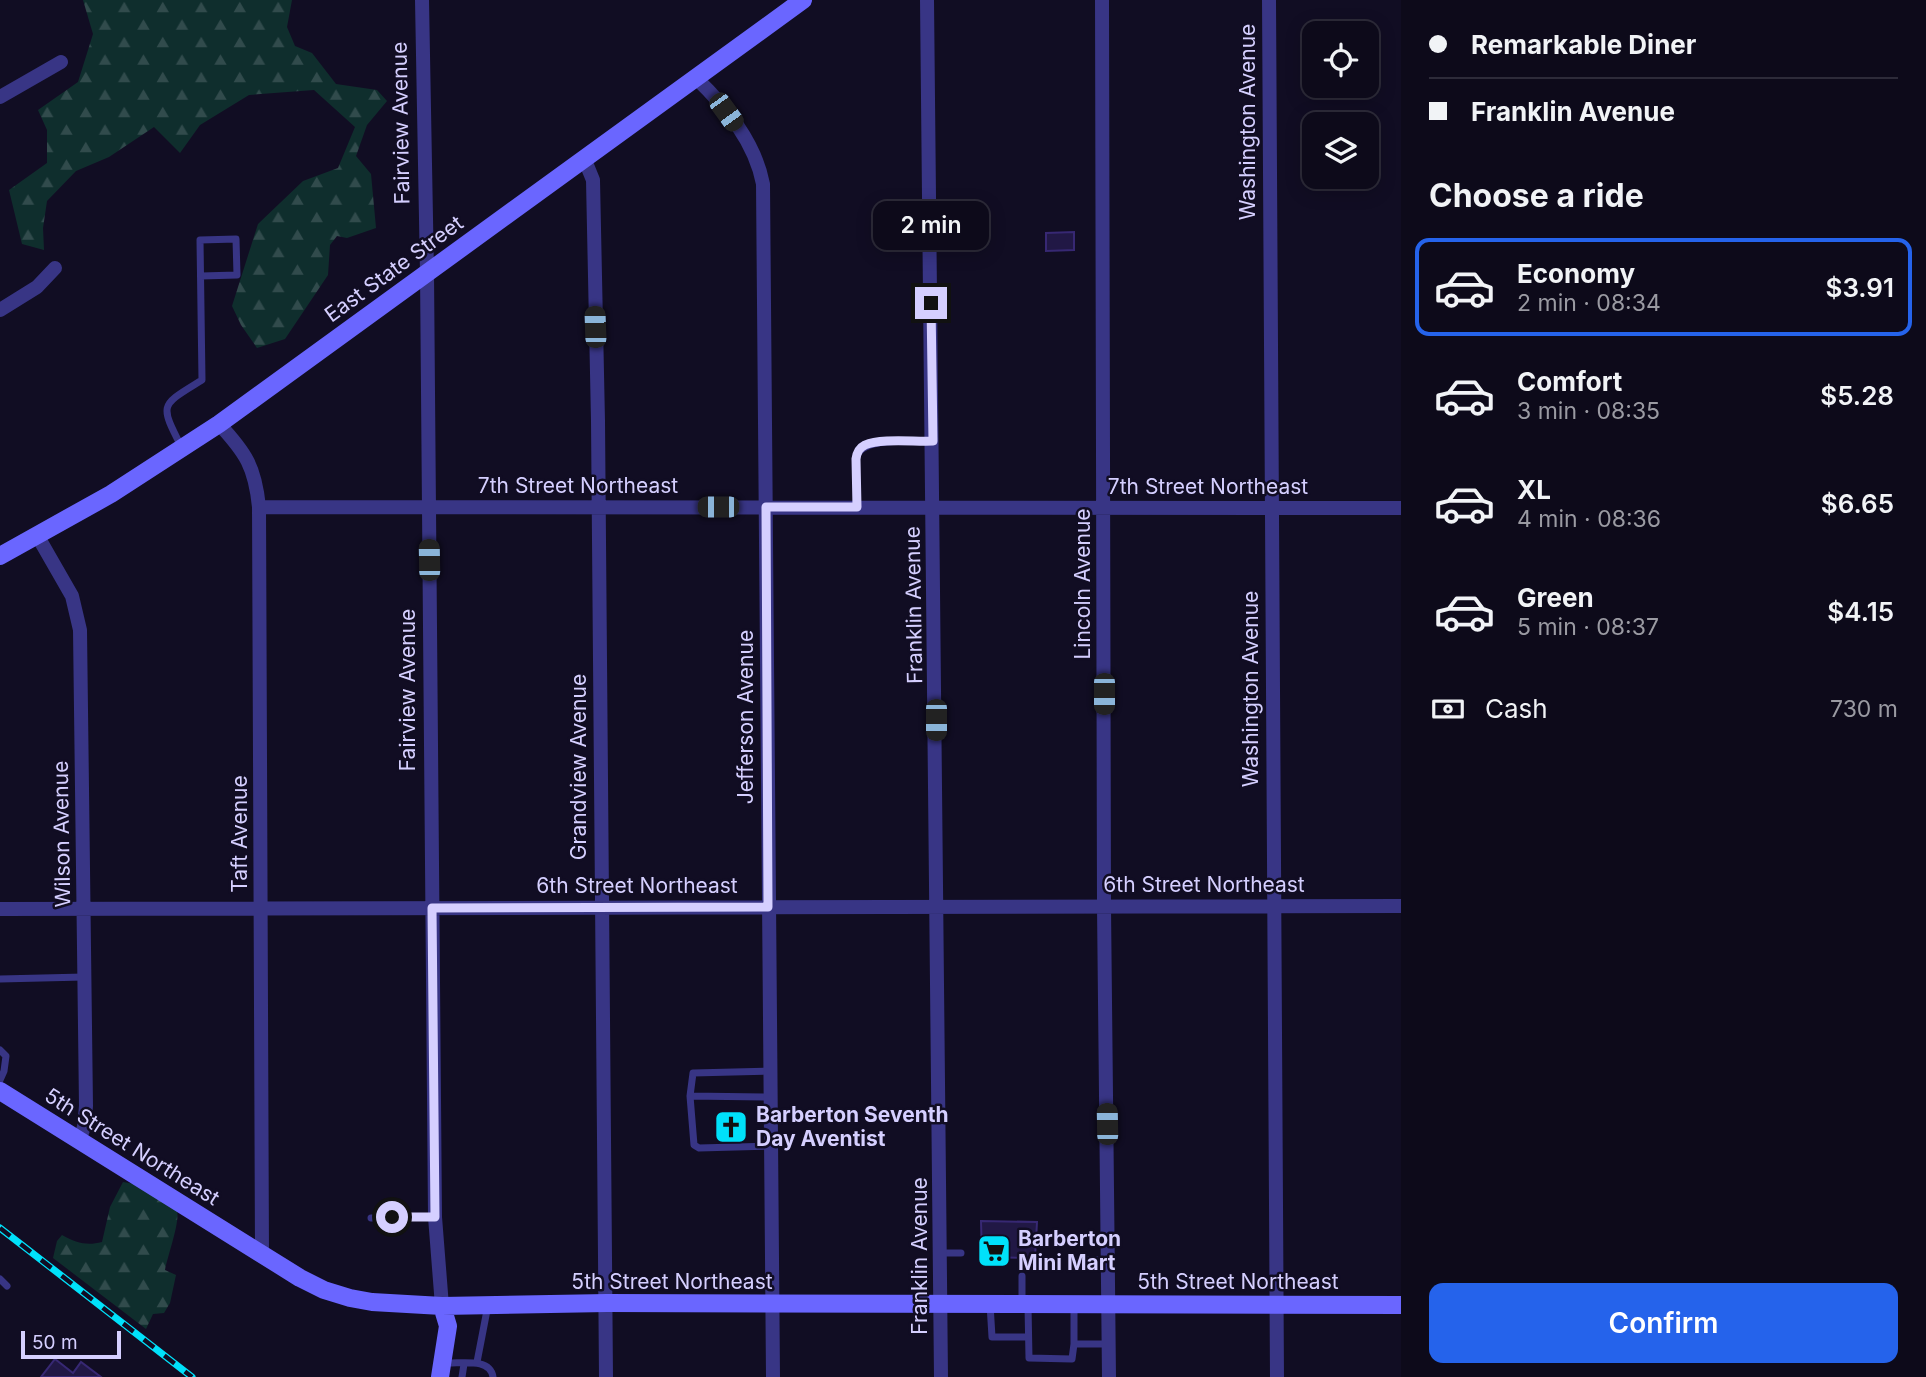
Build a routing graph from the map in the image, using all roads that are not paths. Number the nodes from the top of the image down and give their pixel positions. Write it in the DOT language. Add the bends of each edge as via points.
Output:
graph roads {
  1 [pos="422,0"];
  2 [pos="803,0"];
  3 [pos="927,0"];
  4 [pos="1102,0"];
  5 [pos="1269,0"];
  6 [pos="61,62"];
  7 [pos="696,78"];
  8 [pos="0,97"];
  9 [pos="584,158"];
  10 [pos="55,268"];
  11 [pos="427,273"];
  12 [pos="201,276"];
  13 [pos="0,310"];
  14 [pos="219,424"];
  15 [pos="933,441"];
  16 [pos="182,448"];
  17 [pos="259,507"];
  18 [pos="429,507"];
  19 [pos="598,507"];
  20 [pos="766,507"];
  21 [pos="857,507"];
  22 [pos="934,507"];
  23 [pos="1104,508"];
  24 [pos="1271,508"];
  25 [pos="1401,508"];
  26 [pos="37,535"];
  27 [pos="0,556"];
  28 [pos="1273,906"];
  29 [pos="1401,906"];
  30 [pos="768,907"];
  31 [pos="938,907"];
  32 [pos="1104,907"];
  33 [pos="85,908"];
  34 [pos="262,908"];
  35 [pos="432,908"];
  36 [pos="601,908"];
  37 [pos="0,909"];
  38 [pos="85,977"];
  39 [pos="0,979"];
  40 [pos="0,1051"];
  41 [pos="770,1072"];
  42 [pos="0,1080"];
  43 [pos="0,1091"];
  44 [pos="690,1096"];
  45 [pos="771,1097"];
  46 [pos="79,1141"];
  47 [pos="771,1146"];
  48 [pos="371,1217"];
  49 [pos="435,1217"];
  50 [pos="961,1253"];
  51 [pos="941,1254"];
  52 [pos="262,1255"];
  53 [pos="1078,1260"];
  54 [pos="1108,1260"];
  55 [pos="1022,1276"];
  56 [pos="0,1279"];
  57 [pos="7,1286"];
  58 [pos="607,1303"];
  59 [pos="941,1304"];
  60 [pos="990,1304"];
  61 [pos="488,1305"];
  62 [pos="773,1305"];
  63 [pos="1025,1305"];
  64 [pos="1074,1305"];
  65 [pos="1109,1305"];
  66 [pos="1401,1305"];
  67 [pos="442,1306"];
  68 [pos="1276,1306"];
  69 [pos="1028,1337"];
  70 [pos="1074,1343"];
  71 [pos="1109,1344"];
  72 [pos="477,1362"];
  73 [pos="464,1364"];
  74 [pos="442,1370"];
  75 [pos="463,1377"];
  76 [pos="493,1377"];
  77 [pos="606,1377"];
  78 [pos="773,1377"];
  79 [pos="942,1377"];
  80 [pos="1109,1377"];
  81 [pos="1277,1377"];
  1 -- 11 [label="street, Fairview Avenue"];
  2 -- 7 [label="main road, East State Street"];
  3 -- 15 [label="street, Franklin Avenue"];
  4 -- 23 [label="street, Lincoln Avenue"];
  5 -- 24 [label="street, Washington Avenue"];
  6 -- 8 [label="street"];
  7 -- 9 [label="main road, East State Street"];
  7 -- 20 [label="street, Jefferson Avenue" via="714,95 750,146 763,184"];
  9 -- 11 [label="main road, East State Street"];
  9 -- 19 [label="street, Grandview Avenue" via="593,180"];
  10 -- 13 [label="street"];
  11 -- 14 [label="main road, East State Street"];
  11 -- 18 [label="street, Fairview Avenue"];
  12 -- 12 [label="lane" via="200,240 236,239 237,275"];
  12 -- 16 [label="lane" via="202,380 165,408"];
  14 -- 16 [label="main road, East State Street"];
  14 -- 17 [label="street, Taft Avenue" via="249,461"];
  15 -- 21 [label="lane" via="862,446 856,459"];
  15 -- 22 [label="street, Franklin Avenue"];
  16 -- 26 [label="main road, East State Street"];
  17 -- 18 [label="street, 7th Street Northeast"];
  17 -- 34 [label="street, Taft Avenue"];
  18 -- 19 [label="street, 7th Street Northeast"];
  18 -- 35 [label="street, Fairview Avenue"];
  19 -- 20 [label="street, 7th Street Northeast"];
  19 -- 36 [label="street, Grandview Avenue"];
  20 -- 21 [label="street, 7th Street Northeast"];
  20 -- 30 [label="street, Jefferson Avenue"];
  21 -- 22 [label="street, 7th Street Northeast"];
  22 -- 23 [label="street, 7th Street Northeast"];
  22 -- 31 [label="street, Franklin Avenue"];
  23 -- 24 [label="street, 7th Street Northeast"];
  23 -- 32 [label="street, Lincoln Avenue"];
  24 -- 25 [label="street, 7th Street Northeast"];
  24 -- 28 [label="street, Washington Avenue"];
  26 -- 27 [label="main road, East State Street"];
  26 -- 33 [label="street, Wilson Avenue" via="72,596 80,630"];
  28 -- 29 [label="street, 6th Street Northeast"];
  28 -- 32 [label="street, 6th Street Northeast"];
  28 -- 68 [label="street, Washington Avenue"];
  30 -- 31 [label="street, 6th Street Northeast"];
  30 -- 36 [label="street, 6th Street Northeast"];
  30 -- 41 [label="street, Jefferson Avenue"];
  31 -- 32 [label="street, 6th Street Northeast"];
  31 -- 51 [label="street, Franklin Avenue"];
  32 -- 54 [label="street, Lincoln Avenue"];
  33 -- 34 [label="street, 6th Street Northeast"];
  33 -- 37 [label="street, 6th Street Northeast"];
  33 -- 38 [label="street, Wilson Avenue"];
  34 -- 35 [label="street, 6th Street Northeast"];
  34 -- 52 [label="street, Taft Avenue"];
  35 -- 36 [label="street, 6th Street Northeast"];
  35 -- 49 [label="street, Fairview Avenue"];
  36 -- 58 [label="street, Grandview Avenue"];
  38 -- 39 [label="lane"];
  38 -- 46 [label="street, Wilson Avenue" via="86,1106"];
  40 -- 42 [label="lane" via="6,1056"];
  41 -- 44 [label="lane" via="693,1073"];
  41 -- 45 [label="street, Jefferson Avenue"];
  43 -- 46 [label="main road, 5th Street Northeast"];
  44 -- 45 [label="lane"];
  44 -- 47 [label="lane" via="694,1145"];
  45 -- 47 [label="street, Jefferson Avenue"];
  46 -- 52 [label="main road, 5th Street Northeast"];
  47 -- 62 [label="street, Jefferson Avenue"];
  48 -- 49 [label="lane"];
  49 -- 67 [label="street, Fairview Avenue"];
  50 -- 51 [label="lane"];
  51 -- 59 [label="street, Franklin Avenue"];
  52 -- 67 [label="main road, 5th Street Northeast" via="324,1290 350,1298"];
  53 -- 54 [label="lane"];
  54 -- 65 [label="street, Lincoln Avenue"];
  55 -- 63 [label="lane"];
  56 -- 57 [label="lane"];
  58 -- 61 [label="main road, 5th Street Northeast"];
  58 -- 62 [label="main road, 5th Street Northeast"];
  58 -- 77 [label="street, Grandview Avenue"];
  59 -- 60 [label="main road, 5th Street Northeast"];
  59 -- 62 [label="main road, 5th Street Northeast"];
  59 -- 79 [label="street, Franklin Avenue"];
  60 -- 63 [label="main road, 5th Street Northeast"];
  60 -- 69 [label="lane" via="992,1337"];
  61 -- 67 [label="main road, 5th Street Northeast"];
  61 -- 72 [label="lane"];
  62 -- 78 [label="street, Jefferson Avenue"];
  63 -- 64 [label="main road, 5th Street Northeast"];
  63 -- 69 [label="lane"];
  64 -- 65 [label="main road, 5th Street Northeast"];
  64 -- 70 [label="lane"];
  65 -- 68 [label="main road, 5th Street Northeast"];
  65 -- 71 [label="street, Lincoln Avenue"];
  66 -- 68 [label="main road, 5th Street Northeast"];
  67 -- 74 [label="main road, Fairview Avenue" via="448,1326"];
  68 -- 81 [label="street, Washington Avenue"];
  69 -- 70 [label="lane" via="1029,1358 1072,1359"];
  70 -- 71 [label="lane"];
  71 -- 80 [label="street, Lincoln Avenue"];
  72 -- 73 [label="lane"];
  72 -- 76 [label="lane" via="488,1366"];
  73 -- 74 [label="lane"];
  73 -- 75 [label="lane"];
}
